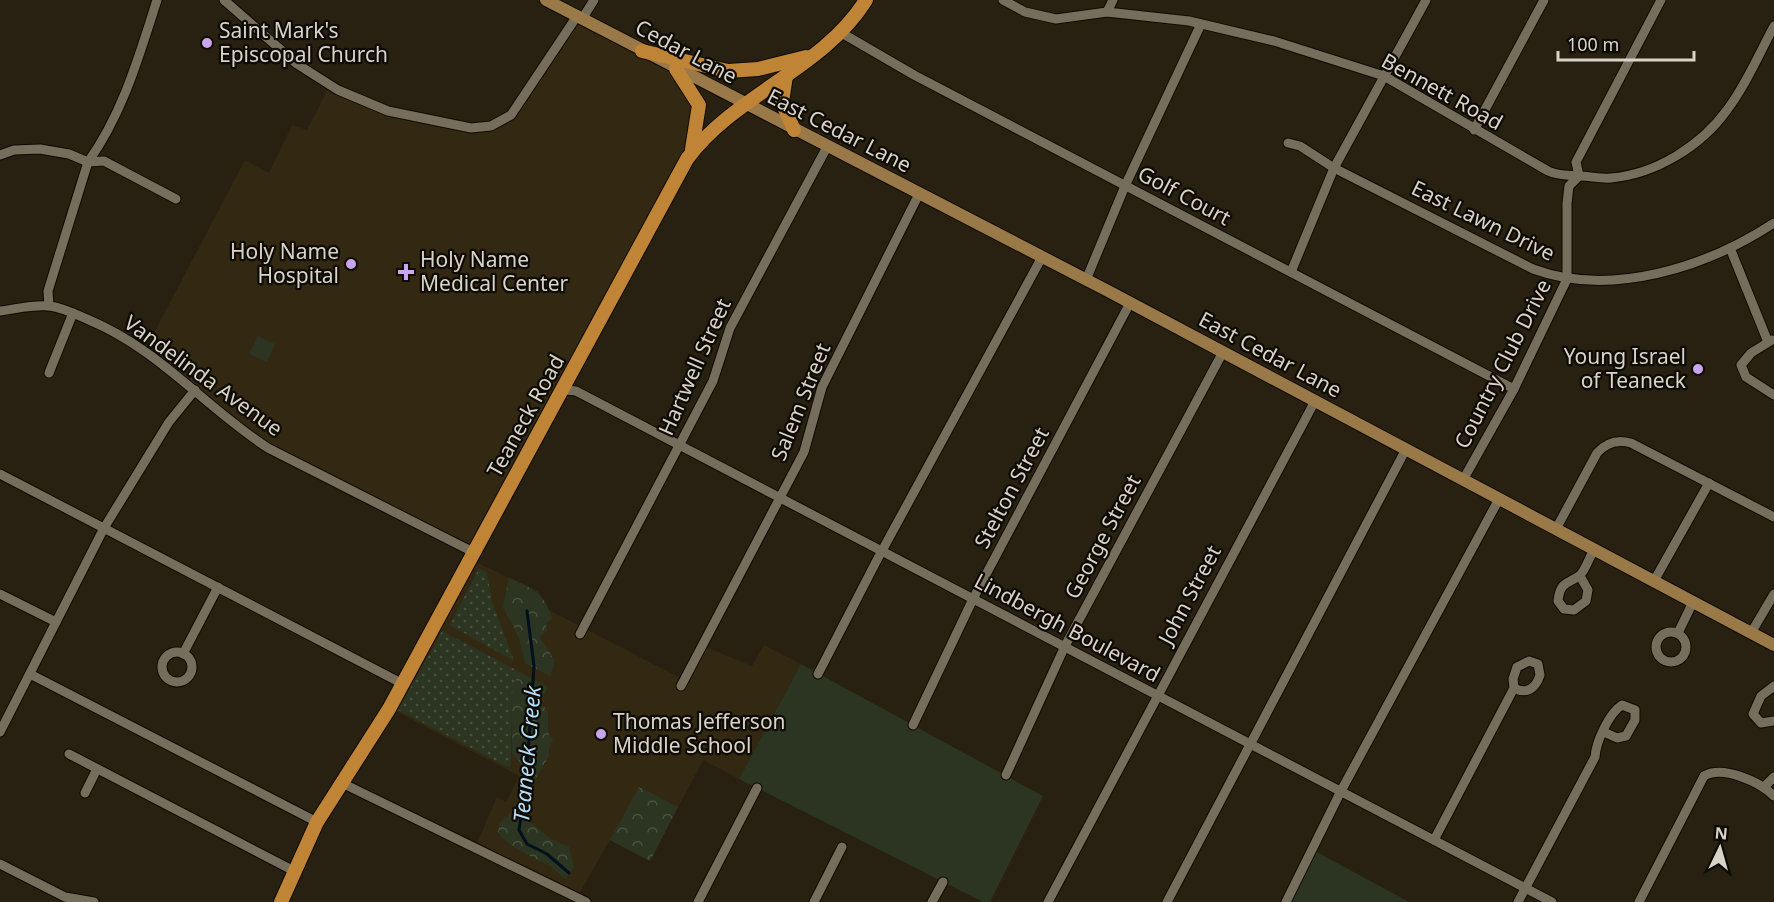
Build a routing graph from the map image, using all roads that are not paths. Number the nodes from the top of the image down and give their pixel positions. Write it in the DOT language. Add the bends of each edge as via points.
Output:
graph roads {
  1 [pos="157,0"];
  2 [pos="224,0"];
  3 [pos="546,0"];
  4 [pos="594,0"];
  5 [pos="866,0"];
  6 [pos="1003,0"];
  7 [pos="1113,0"];
  8 [pos="1426,0"];
  9 [pos="1544,0"];
  10 [pos="1661,0"];
  11 [pos="1107,12"];
  12 [pos="579,18"];
  13 [pos="1201,24"];
  14 [pos="1774,26"];
  15 [pos="840,32"];
  16 [pos="1771,39"];
  17 [pos="642,51"];
  18 [pos="811,56"];
  19 [pos="676,69"];
  20 [pos="786,76"];
  21 [pos="1384,76"];
  22 [pos="745,105"];
  23 [pos="794,130"];
  24 [pos="1474,130"];
  25 [pos="1288,143"];
  26 [pos="827,147"];
  27 [pos="0,155"];
  28 [pos="691,155"];
  29 [pos="88,162"];
  30 [pos="1334,168"];
  31 [pos="1579,176"];
  32 [pos="1125,186"];
  33 [pos="919,194"];
  34 [pos="176,199"];
  35 [pos="1774,223"];
  36 [pos="1730,248"];
  37 [pos="1042,257"];
  38 [pos="1290,272"];
  39 [pos="1567,279"];
  40 [pos="1086,280"];
  41 [pos="1130,303"];
  42 [pos="49,306"];
  43 [pos="0,311"];
  44 [pos="73,313"];
  45 [pos="1771,340"];
  46 [pos="1223,352"];
  47 [pos="49,373"];
  48 [pos="1514,389"];
  49 [pos="195,390"];
  50 [pos="565,390"];
  51 [pos="1774,395"];
  52 [pos="1315,401"];
  53 [pos="680,445"];
  54 [pos="1406,449"];
  55 [pos="0,474"];
  56 [pos="1463,480"];
  57 [pos="1709,483"];
  58 [pos="779,498"];
  59 [pos="1499,499"];
  60 [pos="1774,517"];
  61 [pos="104,528"];
  62 [pos="1556,529"];
  63 [pos="1594,549"];
  64 [pos="882,551"];
  65 [pos="473,552"];
  66 [pos="1580,576"];
  67 [pos="1654,581"];
  68 [pos="218,587"];
  69 [pos="0,594"];
  70 [pos="1774,594"];
  71 [pos="973,599"];
  72 [pos="1693,602"];
  73 [pos="56,622"];
  74 [pos="1678,633"];
  75 [pos="1751,633"];
  76 [pos="580,634"];
  77 [pos="1774,645"];
  78 [pos="1065,646"];
  79 [pos="183,654"];
  80 [pos="30,674"];
  81 [pos="818,674"];
  82 [pos="403,684"];
  83 [pos="681,686"];
  84 [pos="1774,686"];
  85 [pos="1514,688"];
  86 [pos="1157,695"];
  87 [pos="1774,721"];
  88 [pos="913,725"];
  89 [pos="1,728"];
  90 [pos="1604,732"];
  91 [pos="1250,743"];
  92 [pos="69,754"];
  93 [pos="97,769"];
  94 [pos="1005,776"];
  95 [pos="1774,777"];
  96 [pos="344,784"];
  97 [pos="1764,787"];
  98 [pos="757,788"];
  99 [pos="1341,791"];
  100 [pos="85,793"];
  101 [pos="1774,796"];
  102 [pos="317,822"];
  103 [pos="1434,840"];
  104 [pos="842,848"];
  105 [pos="0,864"];
  106 [pos="294,871"];
  107 [pos="943,882"];
  108 [pos="1526,888"];
  109 [pos="94,902"];
  110 [pos="281,902"];
  111 [pos="586,902"];
  112 [pos="698,902"];
  113 [pos="814,902"];
  114 [pos="932,902"];
  115 [pos="1048,902"];
  116 [pos="1167,902"];
  117 [pos="1286,902"];
  118 [pos="1518,902"];
  119 [pos="1552,902"];
  120 [pos="1639,902"];
  1 -- 29 [label="street" via="126,94"];
  2 -- 12 [label="street" via="297,64 338,90 406,116 471,128 491,126 512,115"];
  3 -- 12 [label="street, Cedar Lane"];
  4 -- 12 [label="street"];
  5 -- 15 [label="main road, Teaneck Road"];
  6 -- 11 [label="street, Bennett Road" via="1025,12 1056,19"];
  7 -- 11 [label="street"];
  8 -- 21 [label="street"];
  9 -- 24 [label="street"];
  10 -- 31 [label="street, Country Club Drive" via="1576,162"];
  11 -- 13 [label="street, Bennett Road"];
  12 -- 17 [label="street, Cedar Lane"];
  13 -- 21 [label="street, Bennett Road" via="1274,40"];
  13 -- 32 [label="street"];
  14 -- 16 [label="street, Bennett Road"];
  15 -- 18 [label="main road, Teaneck Road"];
  15 -- 32 [label="street, Golf Court"];
  16 -- 31 [label="street, Bennett Road" via="1738,95 1713,127 1680,154 1642,171 1611,178"];
  17 -- 18 [label="main road" via="728,71 758,69"];
  17 -- 19 [label="street, Cedar Lane"];
  18 -- 20 [label="main road, Teaneck Road"];
  19 -- 22 [label="street, Cedar Lane"];
  19 -- 28 [label="main road" via="699,105"];
  20 -- 22 [label="main road, Teaneck Road"];
  20 -- 23 [label="main road" via="782,102"];
  21 -- 24 [label="street, Bennett Road"];
  21 -- 30 [label="street"];
  22 -- 23 [label="street, East Cedar Lane"];
  22 -- 28 [label="main road, Teaneck Road" via="710,133"];
  23 -- 26 [label="street, East Cedar Lane"];
  24 -- 31 [label="street, Bennett Road" via="1548,171"];
  25 -- 30 [label="street, East Lawn Drive" via="1300,146"];
  26 -- 33 [label="street, East Cedar Lane"];
  26 -- 53 [label="street, Hartwell Street" via="730,328 713,381"];
  27 -- 29 [label="street" via="40,149"];
  28 -- 50 [label="main road, Teaneck Road"];
  29 -- 34 [label="street" via="104,161"];
  29 -- 42 [label="street" via="48,291"];
  30 -- 38 [label="street"];
  30 -- 39 [label="street, East Lawn Drive" via="1533,269"];
  31 -- 39 [label="street, Country Club Drive" via="1569,186 1567,203"];
  32 -- 38 [label="street, Golf Court"];
  32 -- 40 [label="street"];
  33 -- 37 [label="street, East Cedar Lane"];
  33 -- 58 [label="street, Salem Street" via="822,387 804,452"];
  35 -- 36 [label="street, East Lawn Drive"];
  36 -- 39 [label="street, East Lawn Drive" via="1650,274"];
  36 -- 45 [label="street"];
  37 -- 40 [label="street, East Cedar Lane"];
  37 -- 64 [label="street"];
  38 -- 48 [label="street, Golf Court"];
  39 -- 48 [label="street, Country Club Drive"];
  40 -- 41 [label="street, East Cedar Lane"];
  41 -- 46 [label="street, East Cedar Lane"];
  41 -- 71 [label="street, Stelton Street"];
  42 -- 43 [label="street, Vandelinda Avenue"];
  42 -- 44 [label="street, Vandelinda Avenue"];
  44 -- 47 [label="street"];
  44 -- 49 [label="street, Vandelinda Avenue" via="132,341"];
  45 -- 51 [label="street" via="1741,365 1746,377"];
  46 -- 52 [label="street, East Cedar Lane"];
  46 -- 78 [label="street, George Street"];
  48 -- 56 [label="street, Country Club Drive"];
  49 -- 61 [label="street" via="169,422"];
  49 -- 65 [label="street, Vandelinda Avenue" via="239,429 268,448"];
  50 -- 53 [label="street, Lindbergh Boulevard" via="576,391"];
  50 -- 65 [label="main road, Teaneck Road"];
  52 -- 54 [label="street, East Cedar Lane"];
  52 -- 86 [label="street, John Street"];
  53 -- 58 [label="street, Lindbergh Boulevard"];
  53 -- 76 [label="street, Hartwell Street"];
  54 -- 56 [label="street, East Cedar Lane"];
  54 -- 91 [label="street"];
  55 -- 61 [label="street"];
  56 -- 59 [label="street, East Cedar Lane"];
  57 -- 60 [label="street"];
  57 -- 62 [label="street" via="1630,443 1616,441 1597,453"];
  57 -- 67 [label="street"];
  58 -- 64 [label="street, Lindbergh Boulevard"];
  58 -- 83 [label="street, Salem Street"];
  59 -- 62 [label="street, East Cedar Lane"];
  59 -- 99 [label="street"];
  61 -- 68 [label="street"];
  61 -- 73 [label="street"];
  62 -- 63 [label="street, East Cedar Lane"];
  63 -- 66 [label="street"];
  63 -- 67 [label="street, East Cedar Lane"];
  64 -- 71 [label="street, Lindbergh Boulevard"];
  64 -- 81 [label="street"];
  65 -- 82 [label="main road, Teaneck Road"];
  67 -- 72 [label="street, East Cedar Lane"];
  68 -- 79 [label="street"];
  68 -- 82 [label="street"];
  69 -- 73 [label="street"];
  70 -- 75 [label="street"];
  71 -- 78 [label="street, Lindbergh Boulevard"];
  71 -- 88 [label="street, Stelton Street"];
  72 -- 74 [label="street"];
  72 -- 75 [label="street, East Cedar Lane"];
  73 -- 80 [label="street"];
  75 -- 77 [label="street, East Cedar Lane"];
  78 -- 86 [label="street, Lindbergh Boulevard"];
  78 -- 94 [label="street, George Street"];
  80 -- 89 [label="street"];
  80 -- 102 [label="street"];
  82 -- 96 [label="main road, Teaneck Road"];
  84 -- 87 [label="street" via="1761,696 1753,714 1761,723"];
  85 -- 103 [label="street"];
  86 -- 91 [label="street, Lindbergh Boulevard"];
  86 -- 115 [label="street, John Street"];
  90 -- 108 [label="street" via="1594,759"];
  91 -- 99 [label="street, Lindbergh Boulevard"];
  91 -- 116 [label="street"];
  92 -- 93 [label="street"];
  93 -- 100 [label="street"];
  93 -- 106 [label="street"];
  95 -- 97 [label="street"];
  96 -- 102 [label="main road, Teaneck Road"];
  96 -- 111 [label="street"];
  97 -- 101 [label="street"];
  97 -- 120 [label="street" via="1716,771 1704,776"];
  98 -- 112 [label="street"];
  99 -- 103 [label="street, Lindbergh Boulevard"];
  99 -- 117 [label="street"];
  102 -- 106 [label="main road, Teaneck Road"];
  103 -- 108 [label="street, Lindbergh Boulevard"];
  104 -- 113 [label="street"];
  105 -- 109 [label="street" via="65,897"];
  106 -- 110 [label="main road, Teaneck Road"];
  107 -- 114 [label="street"];
  108 -- 118 [label="street"];
  108 -- 119 [label="street, Lindbergh Boulevard"];
}
